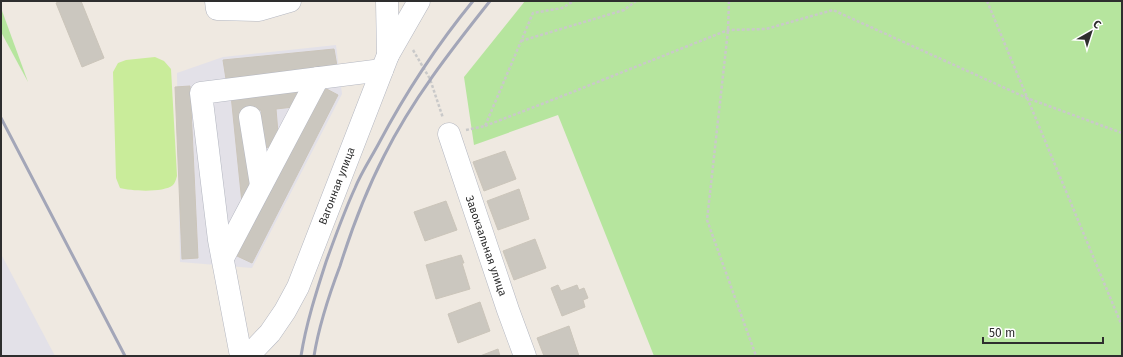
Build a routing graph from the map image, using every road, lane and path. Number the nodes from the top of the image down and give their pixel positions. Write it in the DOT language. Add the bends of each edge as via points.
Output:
graph roads {
  1 [pos="216,1"];
  2 [pos="290,1"];
  3 [pos="387,1"];
  4 [pos="419,1"];
  5 [pos="574,1"];
  6 [pos="636,1"];
  7 [pos="729,1"];
  8 [pos="987,1"];
  9 [pos="728,30"];
  10 [pos="402,33"];
  11 [pos="521,41"];
  12 [pos="385,62"];
  13 [pos="318,78"];
  14 [pos="1027,98"];
  15 [pos="250,117"];
  16 [pos="485,126"];
  17 [pos="1122,133"];
  18 [pos="449,134"];
  19 [pos="261,185"];
  20 [pos="223,258"];
  21 [pos="1122,326"];
  22 [pos="241,356"];
  23 [pos="248,356"];
  24 [pos="525,356"];
  25 [pos="756,356"];
  1 -- 2 [label="street" via="217,9 259,10"];
  3 -- 12 [label="street, Вагонная улица"];
  4 -- 10 [label="street"];
  5 -- 11 [label="path" via="562,8 533,13"];
  6 -- 11 [label="path" via="624,10"];
  7 -- 9 [label="path"];
  8 -- 14 [label="path"];
  9 -- 14 [label="path" via="766,29 833,10"];
  9 -- 16 [label="path"];
  9 -- 25 [label="path" via="707,220"];
  10 -- 12 [label="street"];
  10 -- 18 [label="path" via="430,79"];
  11 -- 16 [label="path"];
  12 -- 13 [label="street"];
  12 -- 23 [label="street, Вагонная улица" via="298,286 270,333"];
  13 -- 19 [label="street"];
  13 -- 20 [label="street" via="202,93"];
  14 -- 17 [label="path"];
  14 -- 21 [label="path"];
  15 -- 19 [label="street"];
  16 -- 18 [label="path"];
  18 -- 24 [label="street, Завокзальная улица"];
  19 -- 20 [label="street"];
  20 -- 22 [label="street"];
}
